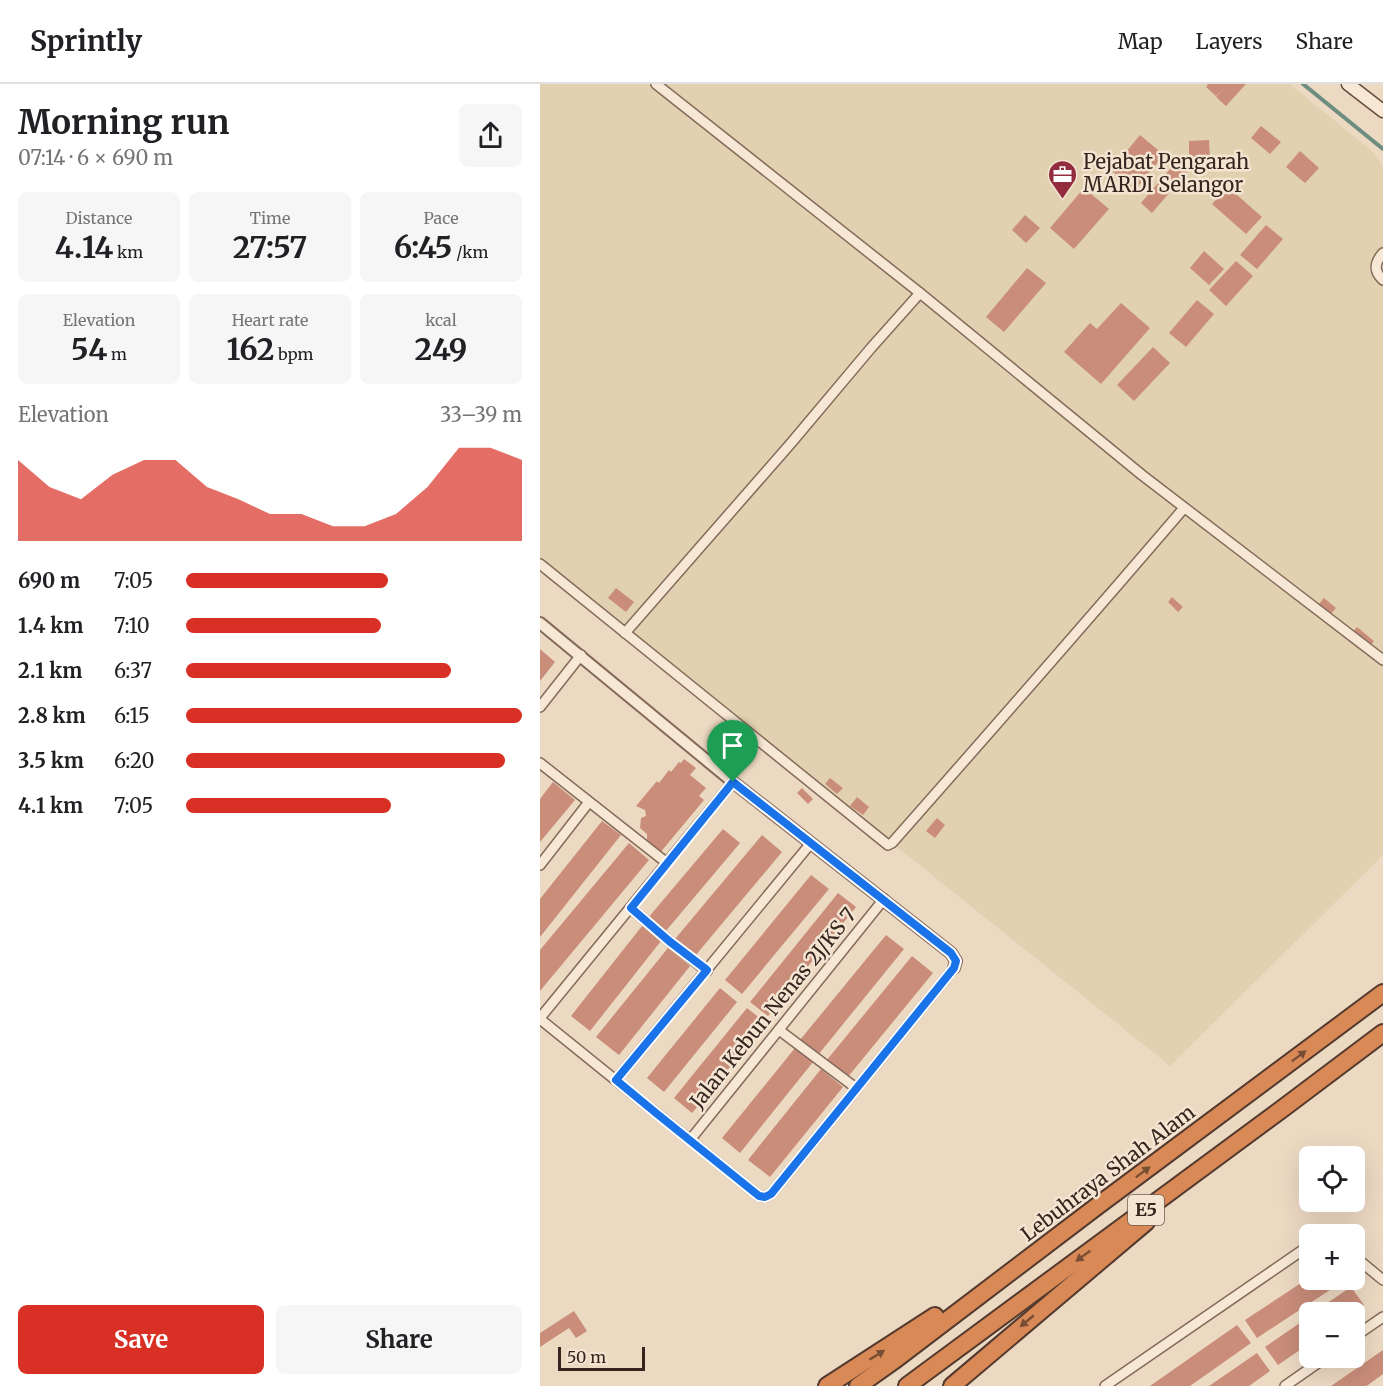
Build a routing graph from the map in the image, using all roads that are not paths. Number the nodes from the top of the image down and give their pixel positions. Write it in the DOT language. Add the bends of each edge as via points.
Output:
graph roads {
  1 [pos="656,84"];
  2 [pos="1348,84"];
  3 [pos="1383,111"];
  4 [pos="1383,253"];
  5 [pos="1383,279"];
  6 [pos="921,293"];
  7 [pos="1184,508"];
  8 [pos="540,564"];
  9 [pos="540,623"];
  10 [pos="625,633"];
  11 [pos="580,655"];
  12 [pos="1382,657"];
  13 [pos="540,706"];
  14 [pos="540,763"];
  15 [pos="733,782"];
  16 [pos="589,802"];
  17 [pos="811,843"];
  18 [pos="667,863"];
  19 [pos="540,865"];
  20 [pos="884,899"];
  21 [pos="631,908"];
  22 [pos="954,968"];
  23 [pos="707,970"];
  24 [pos="1383,991"];
  25 [pos="540,1019"];
  26 [pos="779,1030"];
  27 [pos="1383,1033"];
  28 [pos="1383,1042"];
  29 [pos="616,1080"];
  30 [pos="856,1088"];
  31 [pos="1282,1109"];
  32 [pos="690,1140"];
  33 [pos="1096,1208"];
  34 [pos="1299,1253"];
  35 [pos="1365,1265"];
  36 [pos="1383,1280"];
  37 [pos="1383,1317"];
  38 [pos="1365,1329"];
  39 [pos="1311,1368"];
  40 [pos="827,1386"];
  41 [pos="858,1386"];
  42 [pos="907,1386"];
  43 [pos="952,1386"];
  44 [pos="1105,1386"];
  45 [pos="1285,1386"];
  1 -- 6 [label="street"];
  2 -- 3 [label="main road"];
  4 -- 5 [label="street" via="1376,264 1378,276"];
  6 -- 7 [label="street"];
  6 -- 10 [label="street"];
  7 -- 10 [label="street" via="888,845"];
  7 -- 12 [label="street"];
  8 -- 10 [label="street"];
  9 -- 11 [label="street"];
  11 -- 13 [label="street"];
  11 -- 15 [label="street"];
  14 -- 16 [label="street"];
  15 -- 17 [label="street"];
  15 -- 18 [label="street"];
  16 -- 18 [label="street"];
  16 -- 19 [label="street"];
  17 -- 20 [label="street"];
  17 -- 23 [label="street"];
  18 -- 21 [label="street"];
  20 -- 22 [label="street" via="951,953 956,961"];
  20 -- 26 [label="street, Jalan Kebun Nenas 2J/KS 7"];
  21 -- 23 [label="street"];
  21 -- 25 [label="street"];
  22 -- 30 [label="street"];
  23 -- 29 [label="street"];
  33 -- 24 [label="highway, Lebuhraya Shah Alam / E5, one-way"];
  25 -- 29 [label="street"];
  26 -- 30 [label="street"];
  26 -- 32 [label="street, Jalan Kebun Nenas 2J/KS 7"];
  27 -- 31 [label="highway, E5"];
  28 -- 31 [label="highway"];
  29 -- 32 [label="street"];
  30 -- 32 [label="street" via="765,1197"];
  31 -- 42 [label="highway, E5, one-way"];
  31 -- 43 [label="highway, one-way"];
  40 -- 33 [label="highway, one-way"];
  33 -- 41 [label="highway, Lebuhraya Shah Alam / E5"];
  34 -- 44 [label="street"];
  35 -- 36 [label="street"];
  37 -- 38 [label="street"];
  39 -- 45 [label="street"];
}
